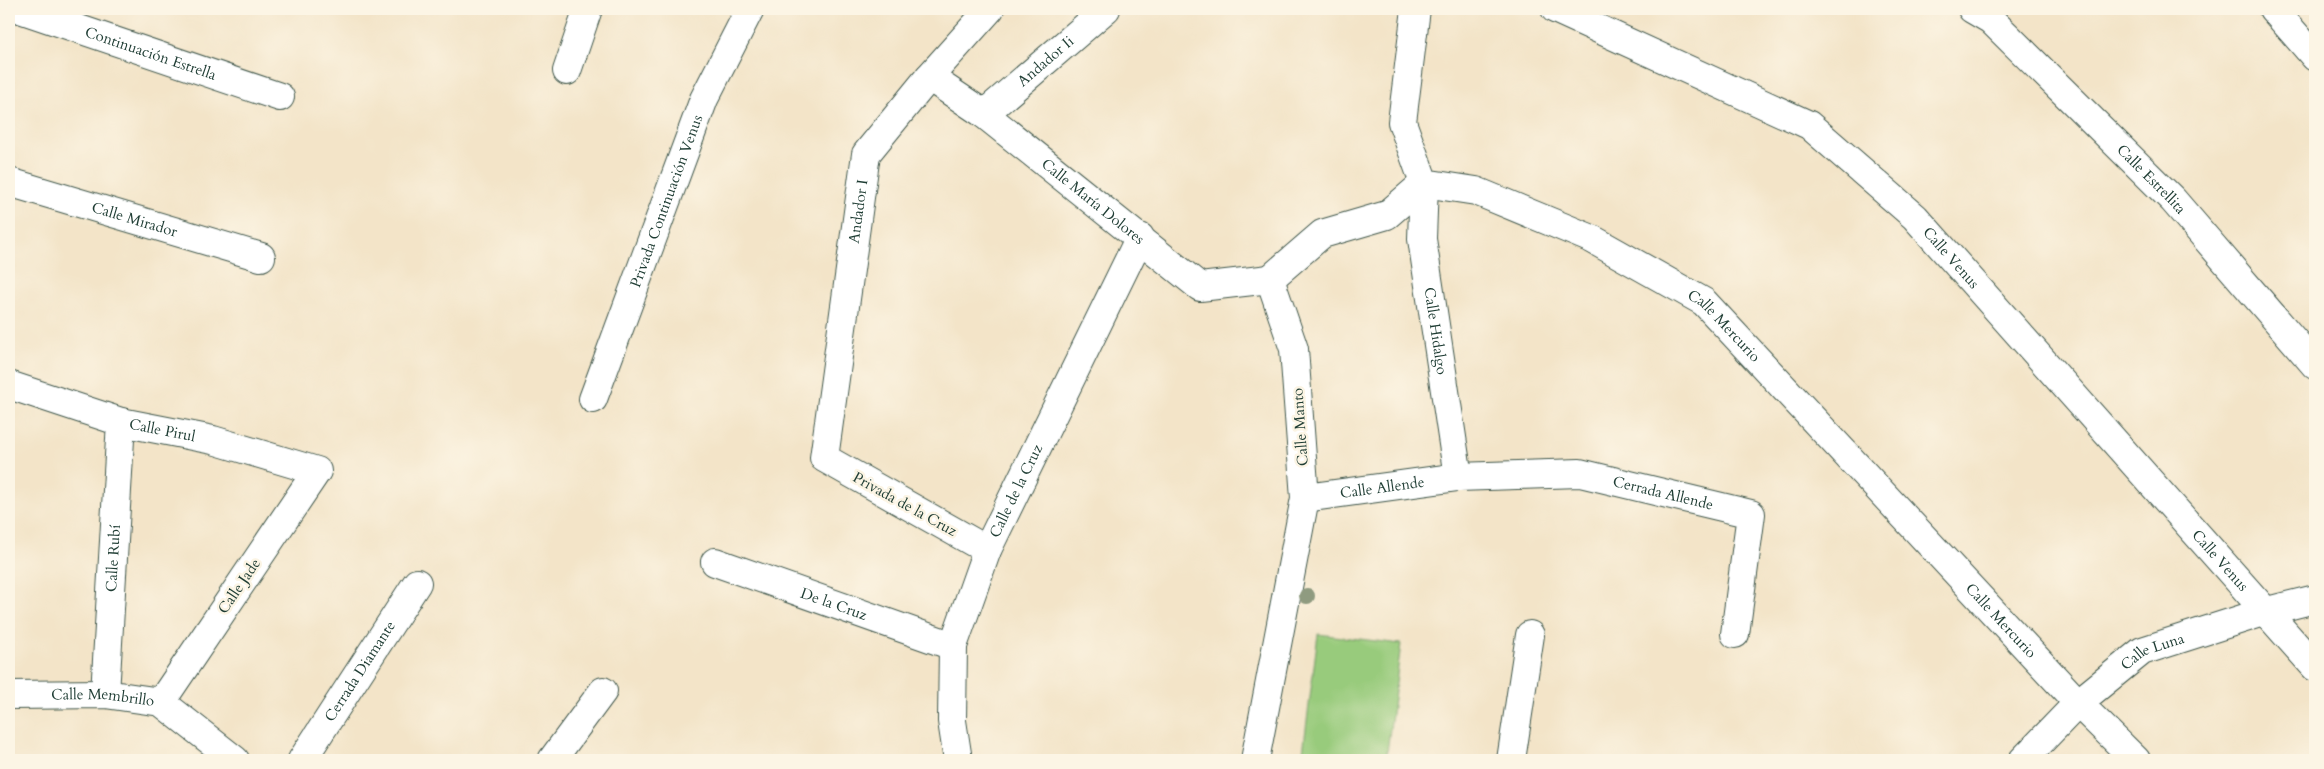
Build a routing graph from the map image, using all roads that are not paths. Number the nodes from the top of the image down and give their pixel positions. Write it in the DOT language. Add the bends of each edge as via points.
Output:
graph roads {
  1 [pos="20,9"];
  2 [pos="588,9"];
  3 [pos="750,9"];
  4 [pos="990,9"];
  5 [pos="1106,9"];
  6 [pos="1416,9"];
  7 [pos="1555,9"];
  8 [pos="1972,9"];
  9 [pos="2273,9"];
  10 [pos="2315,57"];
  11 [pos="567,71"];
  12 [pos="929,77"];
  13 [pos="280,97"];
  14 [pos="984,114"];
  15 [pos="9,182"];
  16 [pos="1424,183"];
  17 [pos="1140,237"];
  18 [pos="261,257"];
  19 [pos="1270,279"];
  20 [pos="2315,365"];
  21 [pos="9,385"];
  22 [pos="593,399"];
  23 [pos="121,422"];
  24 [pos="824,458"];
  25 [pos="317,471"];
  26 [pos="1458,477"];
  27 [pos="1305,498"];
  28 [pos="987,550"];
  29 [pos="715,562"];
  30 [pos="417,583"];
  31 [pos="2315,598"];
  32 [pos="2267,611"];
  33 [pos="1735,634"];
  34 [pos="1530,635"];
  35 [pos="952,646"];
  36 [pos="2315,667"];
  37 [pos="602,691"];
  38 [pos="105,694"];
  39 [pos="9,695"];
  40 [pos="161,702"];
  41 [pos="2078,703"];
  42 [pos="235,760"];
  43 [pos="302,760"];
  44 [pos="552,760"];
  45 [pos="958,760"];
  46 [pos="1255,760"];
  47 [pos="1511,760"];
  48 [pos="2023,760"];
  49 [pos="2136,760"];
  1 -- 13 [label="street, Continuación Estrella"];
  2 -- 11 [label="street"];
  3 -- 22 [label="street, Privada Continuación Venus" via="704,98"];
  4 -- 12 [label="street, Andador I"];
  5 -- 14 [label="street, Andador Ii"];
  6 -- 16 [label="street" via="1402,122"];
  7 -- 32 [label="street, Calle Venus" via="1809,125 1915,217"];
  8 -- 20 [label="street, Calle Estrellita" via="1991,20 2173,200"];
  9 -- 10 [label="street"];
  12 -- 14 [label="street, Calle María Dolores"];
  12 -- 24 [label="street, Andador I" via="866,154"];
  14 -- 17 [label="street, Calle María Dolores"];
  15 -- 18 [label="street, Calle Mirador"];
  16 -- 19 [label="street" via="1386,215 1322,234"];
  16 -- 26 [label="street, Calle Hidalgo" via="1422,239"];
  16 -- 41 [label="street, Calle Mercurio" via="1476,191 1592,239 1704,302"];
  17 -- 19 [label="street, Calle María Dolores" via="1200,287"];
  17 -- 28 [label="street, Calle de la Cruz"];
  19 -- 27 [label="street, Calle Manto" via="1294,349"];
  21 -- 23 [label="street, Calle Pirul"];
  23 -- 25 [label="street, Calle Pirul" via="213,440"];
  23 -- 38 [label="street, Calle Rubí"];
  24 -- 28 [label="street, Privada de la Cruz"];
  25 -- 40 [label="street, Calle Jade"];
  26 -- 27 [label="street, Calle Allende"];
  26 -- 33 [label="street, Cerrada Allende" via="1580,473 1751,514"];
  27 -- 46 [label="street, Calle Manto"];
  28 -- 35 [label="street, Calle de la Cruz"];
  29 -- 35 [label="street, De la Cruz"];
  30 -- 43 [label="street, Cerrada Diamante"];
  31 -- 32 [label="street, Calle Luna"];
  32 -- 36 [label="street, Calle Venus"];
  32 -- 41 [label="street, Calle Luna" via="2142,651"];
  34 -- 47 [label="street"];
  35 -- 45 [label="street, Calle de la Cruz" via="952,721"];
  37 -- 44 [label="street"];
  38 -- 39 [label="street, Calle Membrillo"];
  38 -- 40 [label="street, Calle Membrillo"];
  40 -- 42 [label="street, Calle Membrillo"];
  41 -- 48 [label="street, Calle Luna"];
  41 -- 49 [label="street, Calle Mercurio"];
}
